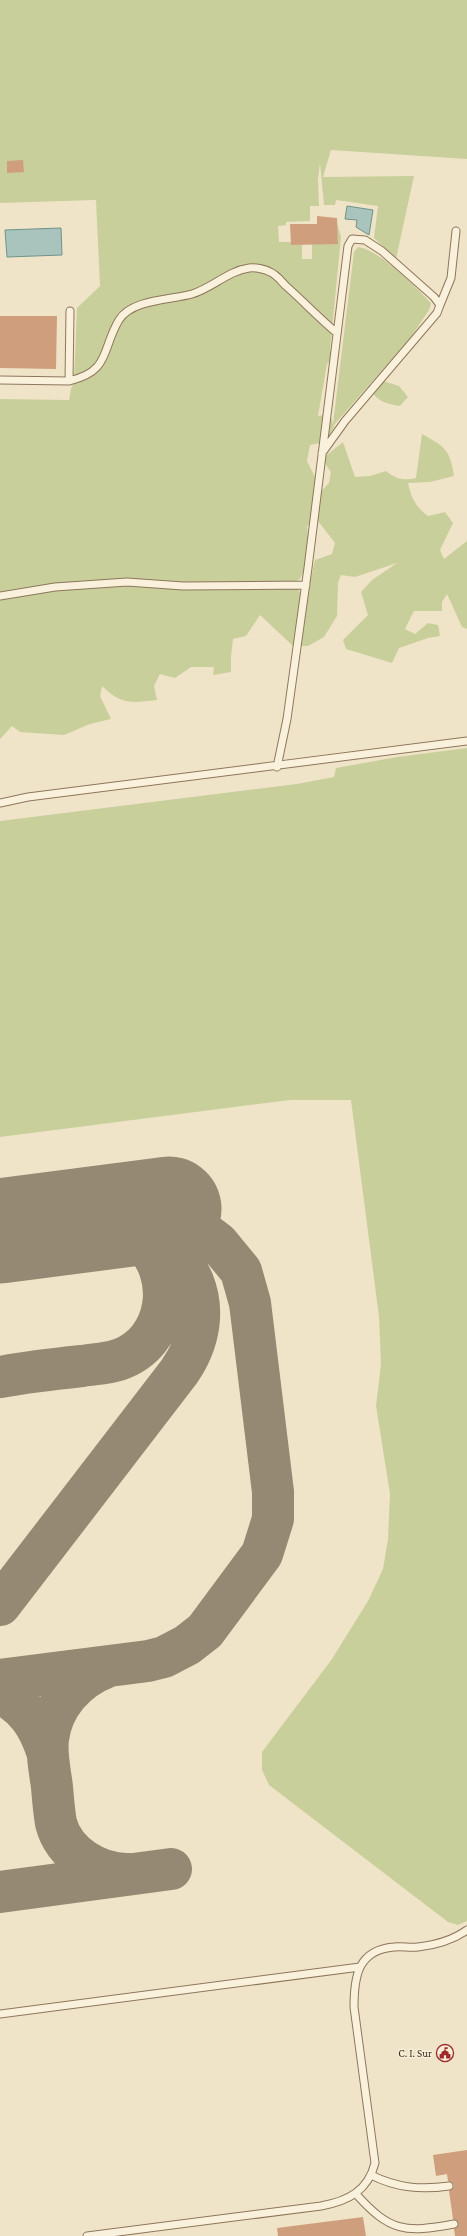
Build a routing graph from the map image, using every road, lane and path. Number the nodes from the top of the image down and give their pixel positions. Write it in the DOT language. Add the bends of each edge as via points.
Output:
graph roads {
  1 [pos="456,231"];
  2 [pos="440,305"];
  3 [pos="70,311"];
  4 [pos="337,333"];
  5 [pos="0,380"];
  6 [pos="69,381"];
  7 [pos="322,453"];
  8 [pos="306,585"];
  9 [pos="0,596"];
  10 [pos="467,741"];
  11 [pos="277,767"];
  12 [pos="0,803"];
  13 [pos="467,1930"];
  14 [pos="360,1967"];
  15 [pos="0,2014"];
  16 [pos="371,2175"];
  17 [pos="449,2186"];
  18 [pos="356,2194"];
  19 [pos="454,2224"];
  20 [pos="87,2236"];
  1 -- 2 [label="lane" via="451,278"];
  2 -- 4 [label="lane" via="382,251 365,240 352,239 348,246"];
  2 -- 7 [label="lane" via="437,313 344,420"];
  3 -- 6 [label="lane"];
  4 -- 6 [label="lane" via="270,272 250,267 192,294 130,309 119,319 98,366 85,377"];
  4 -- 7 [label="lane"];
  5 -- 6 [label="lane"];
  7 -- 8 [label="lane"];
  8 -- 9 [label="lane" via="183,586 127,582 55,587"];
  8 -- 11 [label="lane" via="287,719"];
  10 -- 11 [label="lane"];
  11 -- 12 [label="lane" via="28,797"];
  13 -- 14 [label="lane" via="430,1945 382,1948 371,1953"];
  14 -- 15 [label="lane"];
  14 -- 16 [label="lane" via="354,1986 354,2007 375,2163"];
  16 -- 17 [label="lane" via="397,2186"];
  16 -- 18 [label="lane"];
  18 -- 19 [label="lane" via="376,2215 395,2226 419,2229"];
  18 -- 20 [label="lane" via="337,2203 321,2206"];
}
